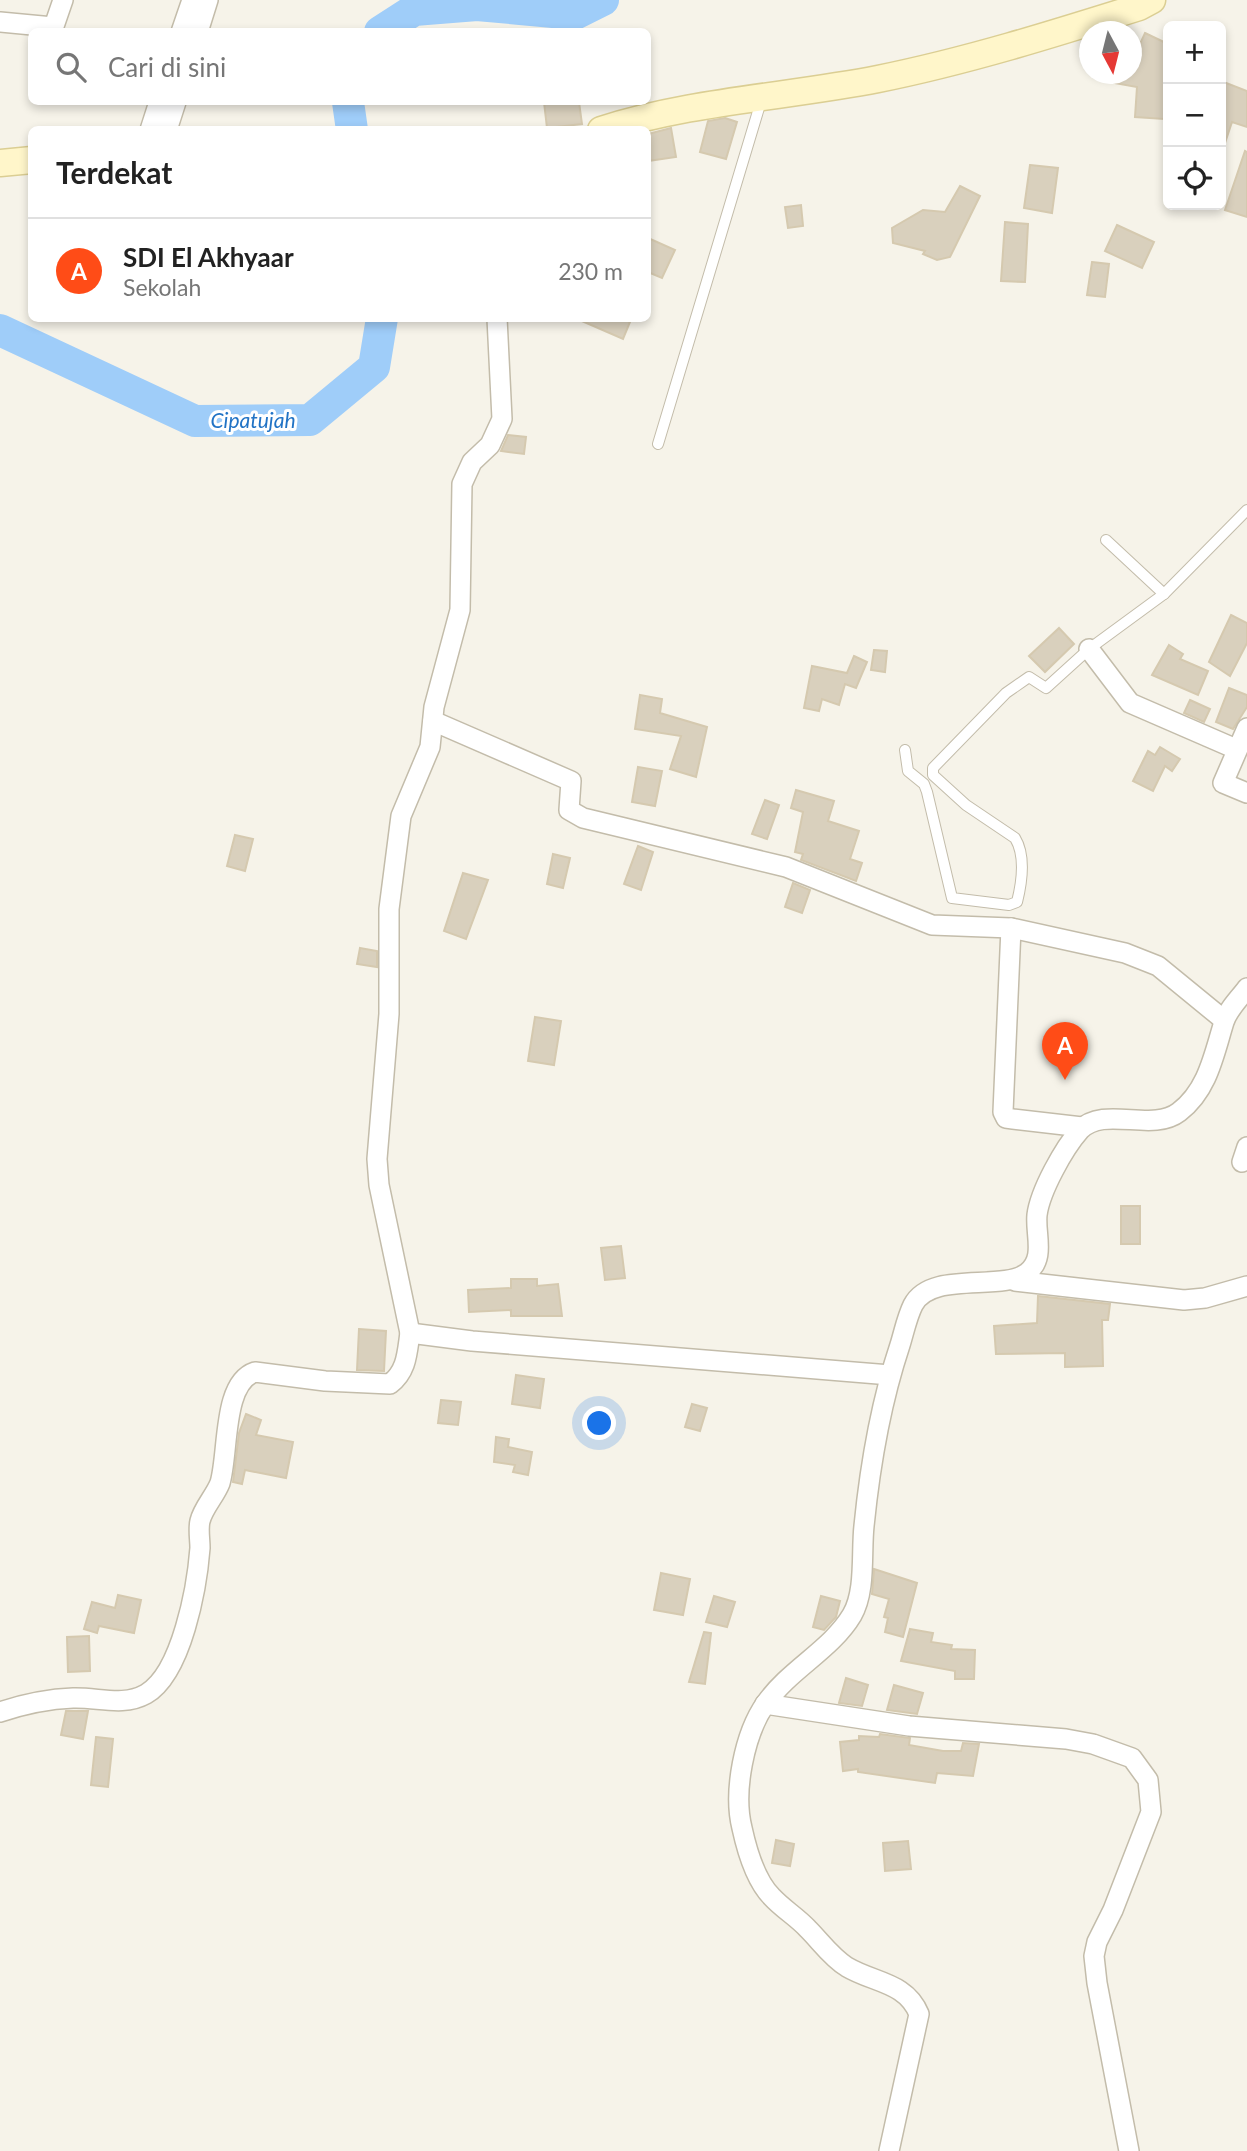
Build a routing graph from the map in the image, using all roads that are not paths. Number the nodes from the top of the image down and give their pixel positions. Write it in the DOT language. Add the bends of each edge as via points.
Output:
graph roads {
  1 [pos="62,0"];
  2 [pos="191,0"];
  3 [pos="208,0"];
  4 [pos="1152,0"];
  5 [pos="0,22"];
  6 [pos="45,28"];
  7 [pos="53,28"];
  8 [pos="182,28"];
  9 [pos="199,28"];
  10 [pos="762,98"];
  11 [pos="158,105"];
  12 [pos="175,105"];
  13 [pos="151,126"];
  14 [pos="168,126"];
  15 [pos="617,126"];
  16 [pos="28,160"];
  17 [pos="0,163"];
  18 [pos="497,322"];
  19 [pos="658,444"];
  20 [pos="1247,510"];
  21 [pos="1106,541"];
  22 [pos="1164,594"];
  23 [pos="1089,649"];
  24 [pos="433,721"];
  25 [pos="1247,728"];
  26 [pos="1236,749"];
  27 [pos="905,750"];
  28 [pos="1247,793"];
  29 [pos="1011,928"];
  30 [pos="1247,988"];
  31 [pos="1224,1020"];
  32 [pos="1082,1127"];
  33 [pos="1015,1281"];
  34 [pos="1247,1286"];
  35 [pos="410,1333"];
  36 [pos="890,1375"];
  37 [pos="765,1704"];
  38 [pos="0,1712"];
  39 [pos="889,2151"];
  40 [pos="1129,2151"];
  1 -- 7 [label="street"];
  2 -- 8 [label="street"];
  3 -- 9 [label="street"];
  4 -- 10 [label="street" via="990,54"];
  5 -- 6 [label="street"];
  10 -- 15 [label="street" via="684,109"];
  10 -- 19 [label="lane"];
  11 -- 13 [label="street"];
  12 -- 14 [label="street"];
  16 -- 17 [label="street"];
  18 -- 24 [label="street" via="502,419 490,445 471,462 462,484 460,610"];
  20 -- 22 [label="lane"];
  21 -- 22 [label="lane"];
  22 -- 23 [label="lane"];
  23 -- 26 [label="street" via="1130,703"];
  23 -- 27 [label="lane" via="1046,688 1029,677 1006,693 933,768 933,775 966,805 1015,838 1022,862 1017,902 952,898 927,792 908,771"];
  24 -- 29 [label="street" via="571,781 569,810 583,818 786,867 932,925"];
  24 -- 35 [label="street" via="430,747 401,816 389,909 389,1014 378,1127 379,1185"];
  25 -- 26 [label="street"];
  26 -- 28 [label="street" via="1223,783"];
  29 -- 31 [label="street" via="1125,953 1158,966"];
  29 -- 32 [label="street" via="1003,1112 1006,1118"];
  30 -- 31 [label="street"];
  31 -- 32 [label="street" via="1206,1078 1181,1111 1168,1119 1108,1119"];
  32 -- 33 [label="street" via="1053,1171 1037,1214 1039,1255 1032,1270"];
  33 -- 34 [label="street" via="1184,1300"];
  33 -- 36 [label="street" via="976,1280 919,1296"];
  35 -- 36 [label="street"];
  35 -- 38 [label="street" via="406,1361 400,1376 390,1384 255,1372 238,1383 221,1478 200,1520 200,1549 181,1647 167,1674 147,1693 119,1702 72,1698"];
  36 -- 37 [label="street" via="866,1507 856,1607 837,1635"];
  37 -- 39 [label="street" via="737,1794 742,1829 757,1871 769,1894 837,1960 907,1993 919,2014"];
  37 -- 40 [label="street" via="909,1726 1066,1739 1132,1758 1141,1769 1148,1780 1151,1812 1094,1955"];
}
